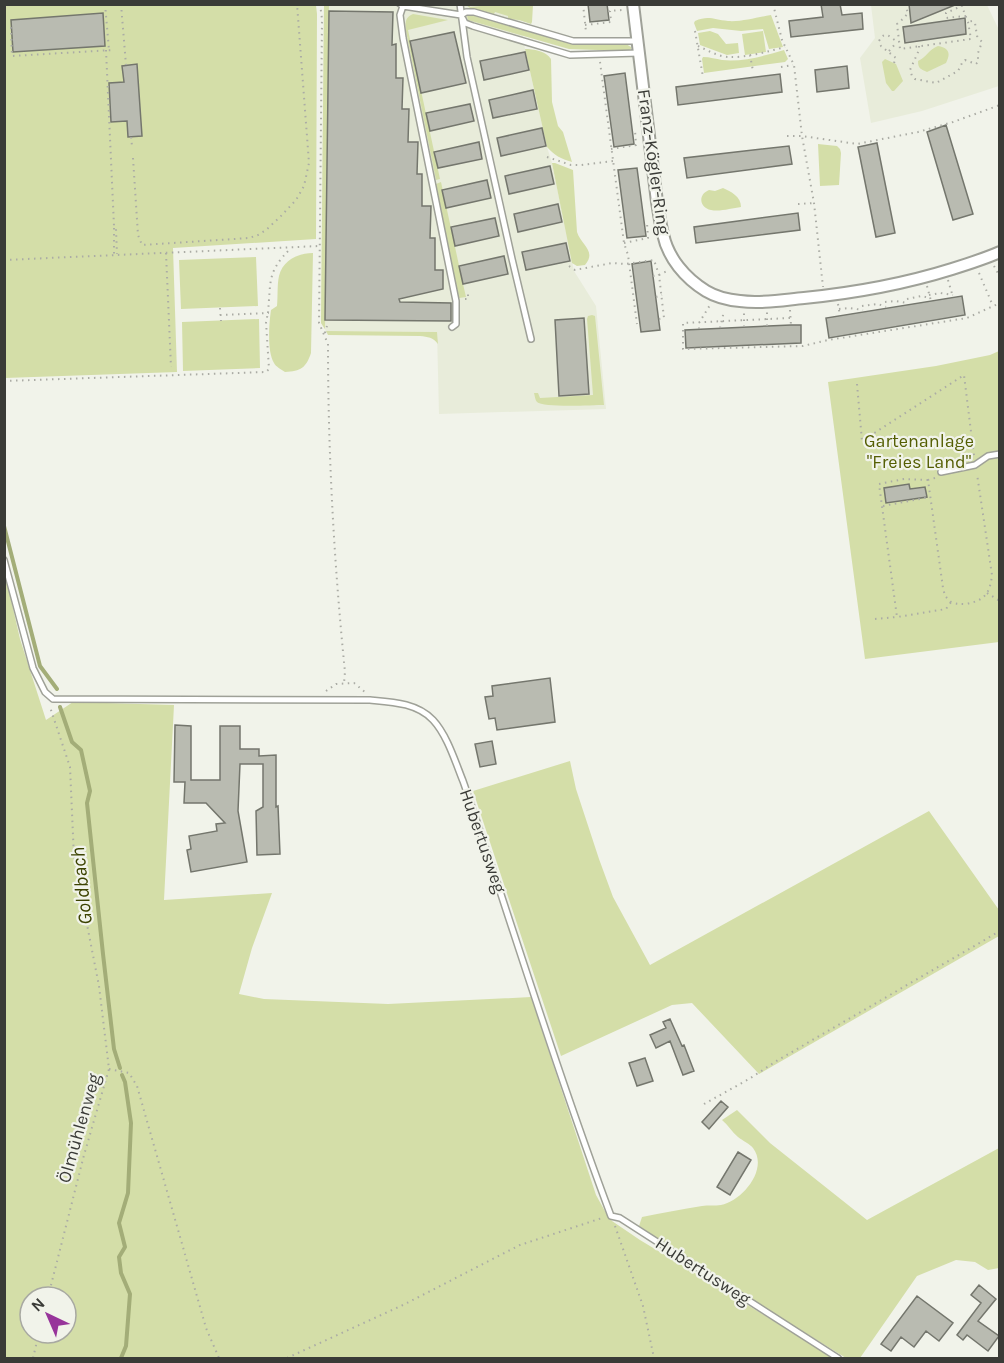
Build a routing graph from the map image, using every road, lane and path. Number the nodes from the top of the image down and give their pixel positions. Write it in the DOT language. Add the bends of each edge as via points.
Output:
graph roads {
  1 [pos="105,4"];
  2 [pos="121,4"];
  3 [pos="297,4"];
  4 [pos="320,4"];
  5 [pos="460,4"];
  6 [pos="583,4"];
  7 [pos="773,4"];
  8 [pos="905,4"];
  9 [pos="966,4"];
  10 [pos="402,5"];
  11 [pos="962,5"];
  12 [pos="633,6"];
  13 [pos="461,15"];
  14 [pos="966,16"];
  15 [pos="968,22"];
  16 [pos="585,26"];
  17 [pos="4,28"];
  18 [pos="695,31"];
  19 [pos="977,36"];
  20 [pos="971,39"];
  21 [pos="587,41"];
  22 [pos="638,41"];
  23 [pos="898,42"];
  24 [pos="698,46"];
  25 [pos="919,46"];
  26 [pos="785,47"];
  27 [pos="110,50"];
  28 [pos="889,52"];
  29 [pos="639,53"];
  30 [pos="750,55"];
  31 [pos="600,62"];
  32 [pos="894,63"];
  33 [pos="126,65"];
  34 [pos="794,65"];
  35 [pos="781,67"];
  36 [pos="753,70"];
  37 [pos="703,76"];
  38 [pos="999,105"];
  39 [pos="635,130"];
  40 [pos="787,136"];
  41 [pos="802,136"];
  42 [pos="131,137"];
  43 [pos="132,146"];
  44 [pos="611,149"];
  45 [pos="547,157"];
  46 [pos="133,158"];
  47 [pos="613,161"];
  48 [pos="814,203"];
  49 [pos="798,204"];
  50 [pos="647,223"];
  51 [pos="624,243"];
  52 [pos="319,246"];
  53 [pos="292,248"];
  54 [pos="999,252"];
  55 [pos="165,253"];
  56 [pos="116,255"];
  57 [pos="4,260"];
  58 [pos="974,262"];
  59 [pos="629,264"];
  60 [pos="678,265"];
  61 [pos="569,267"];
  62 [pos="946,271"];
  63 [pos="659,275"];
  64 [pos="653,276"];
  65 [pos="925,277"];
  66 [pos="662,295"];
  67 [pos="715,296"];
  68 [pos="824,296"];
  69 [pos="656,297"];
  70 [pos="930,298"];
  71 [pos="727,299"];
  72 [pos="790,300"];
  73 [pos="745,302"];
  74 [pos="885,302"];
  75 [pos="999,303"];
  76 [pos="862,306"];
  77 [pos="993,306"];
  78 [pos="886,307"];
  79 [pos="220,308"];
  80 [pos="839,309"];
  81 [pos="863,310"];
  82 [pos="268,313"];
  83 [pos="220,315"];
  84 [pos="790,318"];
  85 [pos="659,319"];
  86 [pos="744,320"];
  87 [pos="221,321"];
  88 [pos="721,322"];
  89 [pos="699,323"];
  90 [pos="637,324"];
  91 [pos="790,325"];
  92 [pos="327,326"];
  93 [pos="452,327"];
  94 [pos="744,327"];
  95 [pos="720,328"];
  96 [pos="699,329"];
  97 [pos="325,336"];
  98 [pos="531,339"];
  99 [pos="171,367"];
  100 [pos="4,381"];
  101 [pos="857,384"];
  102 [pos="999,454"];
  103 [pos="975,465"];
  104 [pos="941,472"];
  105 [pos="928,480"];
  106 [pos="930,497"];
  107 [pos="883,506"];
  108 [pos="4,560"];
  109 [pos="987,593"];
  110 [pos="999,601"];
  111 [pos="951,602"];
  112 [pos="897,617"];
  113 [pos="875,619"];
  114 [pos="344,683"];
  115 [pos="45,692"];
  116 [pos="319,699"];
  117 [pos="370,700"];
  118 [pos="999,932"];
  119 [pos="109,1069"];
  120 [pos="704,1104"];
  121 [pos="611,1216"];
  122 [pos="51,1285"];
  123 [pos="219,1359"];
  124 [pos="287,1359"];
  125 [pos="654,1359"];
  126 [pos="838,1359"];
  1 -- 27 [label="path"];
  2 -- 33 [label="path"];
  3 -- 46 [label="path" via="309,163 302,191 280,217 249,238 142,245"];
  4 -- 52 [label="path"];
  5 -- 13 [label="lane"];
  6 -- 16 [label="path"];
  7 -- 26 [label="path"];
  8 -- 23 [label="path" via="908,13 897,24"];
  9 -- 11 [label="path"];
  10 -- 13 [label="lane"];
  10 -- 93 [label="lane" via="402,38 456,301 457,320"];
  11 -- 14 [label="path"];
  11 -- 14 [label="path" via="946,13 946,18"];
  12 -- 16 [label="path" via="609,11 611,22"];
  12 -- 22 [label="street, Franz-Kögler-Ring"];
  13 -- 21 [label="lane" via="474,12 573,41"];
  13 -- 29 [label="lane" via="465,23 473,26 570,55"];
  13 -- 98 [label="lane" via="467,57"];
  14 -- 15 [label="path"];
  15 -- 19 [label="path" via="975,23"];
  15 -- 20 [label="path"];
  16 -- 21 [label="path"];
  17 -- 27 [label="path" via="10,28 12,56"];
  18 -- 24 [label="path"];
  19 -- 20 [label="path"];
  19 -- 25 [label="path" via="982,42 977,64 964,61 960,69 936,83 915,79 910,74"];
  20 -- 25 [label="path"];
  21 -- 22 [label="lane"];
  22 -- 29 [label="street, Franz-Kögler-Ring"];
  23 -- 25 [label="path" via="900,49"];
  23 -- 28 [label="path"];
  23 -- 28 [label="path" via="888,35 880,38 880,45"];
  24 -- 30 [label="path" via="731,58"];
  24 -- 37 [label="path"];
  26 -- 30 [label="path"];
  26 -- 34 [label="path"];
  27 -- 56 [label="path"];
  28 -- 32 [label="path" via="896,58"];
  29 -- 60 [label="street, Franz-Kögler-Ring" via="657,202 664,240"];
  30 -- 36 [label="path"];
  31 -- 44 [label="path"];
  34 -- 35 [label="path"];
  34 -- 41 [label="path"];
  38 -- 41 [label="path" via="918,132 857,144"];
  39 -- 44 [label="path" via="636,145"];
  40 -- 41 [label="path"];
  41 -- 48 [label="path"];
  42 -- 43 [label="path"];
  44 -- 47 [label="path"];
  45 -- 47 [label="path" via="571,165"];
  47 -- 51 [label="path"];
  48 -- 49 [label="path"];
  48 -- 68 [label="path"];
  50 -- 51 [label="path" via="648,238"];
  51 -- 59 [label="path"];
  52 -- 53 [label="path"];
  52 -- 97 [label="path" via="319,323"];
  53 -- 55 [label="path"];
  53 -- 82 [label="path" via="277,262 270,279"];
  54 -- 58 [label="street, Franz-Kögler-Ring"];
  55 -- 56 [label="path"];
  55 -- 99 [label="path"];
  56 -- 57 [label="path"];
  58 -- 62 [label="street, Franz-Kögler-Ring"];
  58 -- 77 [label="path"];
  59 -- 61 [label="path" via="575,270"];
  59 -- 63 [label="path" via="654,260"];
  59 -- 90 [label="path"];
  60 -- 63 [label="path"];
  60 -- 67 [label="street, Franz-Kögler-Ring" via="690,280"];
  62 -- 65 [label="street, Franz-Kögler-Ring"];
  62 -- 70 [label="path" via="953,296 940,293"];
  63 -- 64 [label="path"];
  63 -- 66 [label="path"];
  65 -- 68 [label="street, Franz-Kögler-Ring"];
  65 -- 70 [label="path"];
  66 -- 69 [label="path"];
  66 -- 85 [label="path" via="664,318"];
  67 -- 71 [label="street, Franz-Kögler-Ring"];
  67 -- 89 [label="path"];
  68 -- 72 [label="street, Franz-Kögler-Ring"];
  70 -- 74 [label="path"];
  71 -- 73 [label="street, Franz-Kögler-Ring"];
  71 -- 88 [label="path"];
  72 -- 73 [label="street, Franz-Kögler-Ring"];
  72 -- 84 [label="path"];
  73 -- 86 [label="path"];
  75 -- 77 [label="path"];
  76 -- 78 [label="path"];
  77 -- 89 [label="path" via="968,318 803,346 683,349 683,323"];
  79 -- 83 [label="path"];
  80 -- 81 [label="path"];
  82 -- 83 [label="path"];
  82 -- 100 [label="path" via="266,372"];
  83 -- 87 [label="path"];
  84 -- 86 [label="path"];
  84 -- 91 [label="path"];
  86 -- 88 [label="path"];
  86 -- 94 [label="path"];
  88 -- 89 [label="path"];
  88 -- 95 [label="path"];
  89 -- 96 [label="path"];
  92 -- 97 [label="path"];
  97 -- 114 [label="path"];
  101 -- 103 [label="path" via="862,441 964,375"];
  102 -- 103 [label="lane"];
  103 -- 104 [label="lane"];
  103 -- 109 [label="path" via="992,575"];
  104 -- 105 [label="path"];
  105 -- 106 [label="path"];
  105 -- 107 [label="path" via="903,479 879,484"];
  106 -- 107 [label="path"];
  106 -- 111 [label="path" via="943,588"];
  107 -- 112 [label="path"];
  108 -- 115 [label="lane" via="33,668"];
  109 -- 110 [label="path"];
  109 -- 111 [label="path" via="972,603"];
  111 -- 112 [label="path" via="946,609"];
  112 -- 113 [label="path"];
  114 -- 116 [label="path" via="336,684"];
  114 -- 117 [label="path" via="354,683"];
  115 -- 116 [label="lane, Hubertusweg" via="53,699"];
  115 -- 119 [label="path, Ölmühlenweg" via="70,766 74,858 99,986"];
  116 -- 117 [label="lane, Hubertusweg"];
  117 -- 121 [label="lane, Hubertusweg" via="395,702 426,713 452,751"];
  118 -- 120 [label="path"];
  119 -- 122 [label="path, Ölmühlenweg"];
  119 -- 123 [label="path" via="129,1073 137,1086 206,1328"];
  121 -- 124 [label="path" via="520,1245"];
  121 -- 125 [label="path" via="643,1306"];
  121 -- 126 [label="lane, Hubertusweg" via="620,1218"];
}
